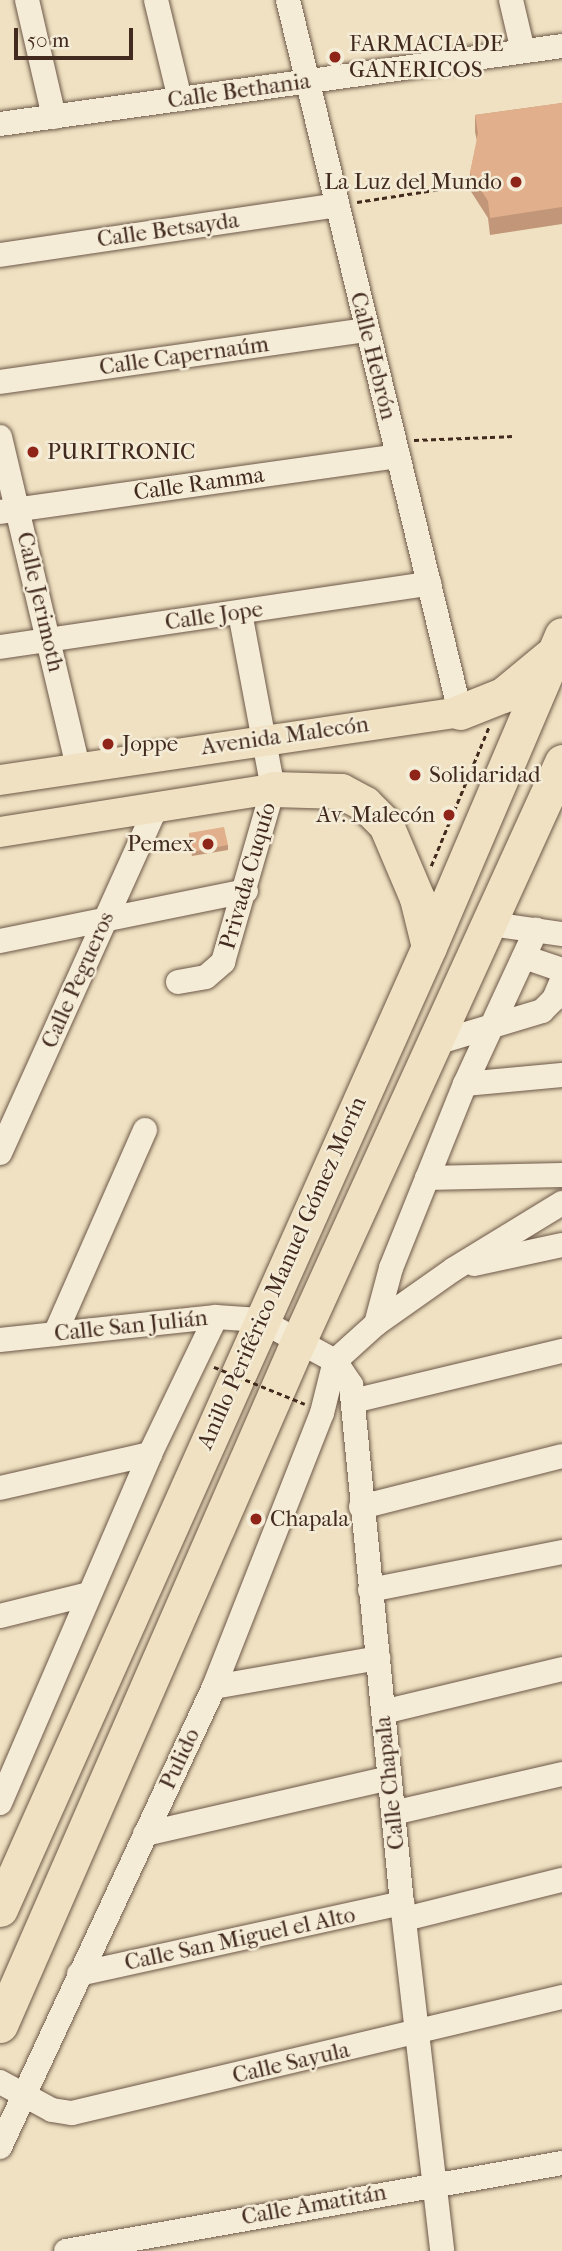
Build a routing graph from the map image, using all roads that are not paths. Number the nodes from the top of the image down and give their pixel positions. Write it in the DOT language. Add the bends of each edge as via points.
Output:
graph roads {
  1 [pos="27,0"];
  2 [pos="156,0"];
  3 [pos="288,0"];
  4 [pos="510,0"];
  5 [pos="562,46"];
  6 [pos="523,51"];
  7 [pos="307,81"];
  8 [pos="180,99"];
  9 [pos="54,117"];
  10 [pos="0,124"];
  11 [pos="337,205"];
  12 [pos="0,255"];
  13 [pos="367,330"];
  14 [pos="0,382"];
  15 [pos="0,438"];
  16 [pos="396,448"];
  17 [pos="9,511"];
  18 [pos="429,584"];
  19 [pos="240,612"];
  20 [pos="50,640"];
  21 [pos="558,644"];
  22 [pos="0,647"];
  23 [pos="460,712"];
  24 [pos="267,738"];
  25 [pos="562,762"];
  26 [pos="78,767"];
  27 [pos="0,779"];
  28 [pos="273,789"];
  29 [pos="156,808"];
  30 [pos="0,832"];
  31 [pos="246,891"];
  32 [pos="105,921"];
  33 [pos="491,924"];
  34 [pos="536,930"];
  35 [pos="562,934"];
  36 [pos="0,941"];
  37 [pos="429,947"];
  38 [pos="524,957"];
  39 [pos="562,970"];
  40 [pos="562,980"];
  41 [pos="177,982"];
  42 [pos="495,1025"];
  43 [pos="436,1043"];
  44 [pos="562,1074"];
  45 [pos="465,1084"];
  46 [pos="145,1130"];
  47 [pos="0,1153"];
  48 [pos="562,1175"];
  49 [pos="426,1178"];
  50 [pos="562,1203"];
  51 [pos="562,1245"];
  52 [pos="454,1269"];
  53 [pos="216,1317"];
  54 [pos="260,1320"];
  55 [pos="376,1324"];
  56 [pos="55,1334"];
  57 [pos="0,1339"];
  58 [pos="299,1340"];
  59 [pos="562,1351"];
  60 [pos="335,1361"];
  61 [pos="353,1401"];
  62 [pos="150,1454"];
  63 [pos="562,1456"];
  64 [pos="0,1488"];
  65 [pos="361,1507"];
  66 [pos="562,1552"];
  67 [pos="370,1590"];
  68 [pos="89,1594"];
  69 [pos="0,1616"];
  70 [pos="378,1658"];
  71 [pos="562,1669"];
  72 [pos="214,1688"];
  73 [pos="383,1712"];
  74 [pos="10,1748"];
  75 [pos="562,1774"];
  76 [pos="390,1778"];
  77 [pos="0,1802"];
  78 [pos="393,1813"];
  79 [pos="145,1834"];
  80 [pos="12,1860"];
  81 [pos="562,1880"];
  82 [pos="0,1909"];
  83 [pos="403,1911"];
  84 [pos="79,1974"];
  85 [pos="562,1997"];
  86 [pos="0,2025"];
  87 [pos="416,2034"];
  88 [pos="0,2082"];
  89 [pos="21,2097"];
  90 [pos="0,2147"];
  91 [pos="562,2163"];
  92 [pos="434,2183"];
  93 [pos="66,2251"];
  94 [pos="442,2251"];
  1 -- 9 [label="street"];
  2 -- 8 [label="street"];
  3 -- 7 [label="street, Calle Hebrón"];
  4 -- 6 [label="street"];
  5 -- 6 [label="street, Calle Bethania"];
  6 -- 7 [label="street, Calle Bethania"];
  7 -- 8 [label="street, Calle Bethania"];
  7 -- 11 [label="street, Calle Hebrón"];
  8 -- 9 [label="street, Calle Bethania"];
  9 -- 10 [label="street, Calle Bethania"];
  11 -- 12 [label="street, Calle Betsayda"];
  11 -- 13 [label="street, Calle Hebrón"];
  13 -- 14 [label="street, Calle Capernaúm"];
  13 -- 16 [label="street, Calle Hebrón"];
  15 -- 17 [label="street, Calle Jerimoth"];
  16 -- 17 [label="street, Calle Ramma"];
  16 -- 18 [label="street, Calle Hebrón"];
  17 -- 20 [label="street, Calle Jerimoth"];
  18 -- 19 [label="street, Calle Jope"];
  18 -- 23 [label="street, Calle Hebrón"];
  19 -- 20 [label="street, Calle Jope"];
  19 -- 24 [label="street, Privada Cuquío"];
  20 -- 22 [label="street, Calle Jope"];
  20 -- 26 [label="street, Calle Jerimoth"];
  21 -- 23 [label="highway, Avenida Malecón" via="503,695"];
  21 -- 37 [label="highway, Anillo Periférico Manuel Gómez Morín"];
  23 -- 24 [label="main road, Avenida Malecón"];
  24 -- 26 [label="main road, Avenida Malecón"];
  24 -- 28 [label="street, Privada Cuquío"];
  25 -- 33 [label="highway, Anillo Periférico Manuel Gómez Morín"];
  26 -- 27 [label="main road, Avenida Malecón"];
  28 -- 29 [label="main road"];
  28 -- 31 [label="street, Privada Cuquío"];
  28 -- 37 [label="highway" via="341,791 365,804 386,825 417,898"];
  29 -- 30 [label="main road"];
  29 -- 32 [label="street, Calle Pegueros"];
  31 -- 32 [label="street"];
  31 -- 41 [label="street, Privada Cuquío" via="217,972"];
  32 -- 36 [label="street"];
  32 -- 47 [label="street, Calle Pegueros"];
  33 -- 34 [label="street"];
  33 -- 43 [label="highway, Anillo Periférico Manuel Gómez Morín"];
  34 -- 35 [label="street"];
  34 -- 38 [label="street"];
  37 -- 54 [label="highway, Anillo Periférico Manuel Gómez Morín"];
  38 -- 39 [label="street"];
  38 -- 42 [label="street"];
  40 -- 42 [label="street" via="549,1007"];
  42 -- 43 [label="street"];
  42 -- 45 [label="street"];
  43 -- 58 [label="highway, Anillo Periférico Manuel Gómez Morín"];
  44 -- 45 [label="street"];
  45 -- 49 [label="street"];
  46 -- 56 [label="street"];
  48 -- 49 [label="street"];
  49 -- 55 [label="street" via="391,1268"];
  50 -- 52 [label="street"];
  51 -- 52 [label="street"];
  52 -- 55 [label="street"];
  53 -- 54 [label="street, Calle San Julián"];
  53 -- 56 [label="street, Calle San Julián"];
  53 -- 62 [label="street"];
  54 -- 58 [label="street, Calle San Julián"];
  54 -- 80 [label="highway, Anillo Periférico Manuel Gómez Morín"];
  55 -- 60 [label="street"];
  56 -- 57 [label="street, Calle San Julián"];
  58 -- 60 [label="street"];
  58 -- 86 [label="highway, Anillo Periférico Manuel Gómez Morín"];
  59 -- 61 [label="street"];
  60 -- 61 [label="street, Calle Chapala" via="351,1385"];
  60 -- 72 [label="street, Pulido" via="322,1413"];
  61 -- 65 [label="street, Calle Chapala"];
  62 -- 64 [label="street"];
  62 -- 68 [label="street"];
  63 -- 65 [label="street"];
  65 -- 67 [label="street, Calle Chapala"];
  66 -- 67 [label="street"];
  67 -- 70 [label="street, Calle Chapala"];
  68 -- 69 [label="street"];
  68 -- 74 [label="street"];
  70 -- 72 [label="street"];
  70 -- 73 [label="street, Calle Chapala"];
  71 -- 73 [label="street"];
  72 -- 79 [label="street, Pulido"];
  73 -- 76 [label="street, Calle Chapala"];
  74 -- 77 [label="street"];
  75 -- 78 [label="street"];
  76 -- 78 [label="street, Calle Chapala"];
  76 -- 79 [label="street"];
  78 -- 83 [label="street, Calle Chapala"];
  79 -- 84 [label="street, Pulido"];
  80 -- 82 [label="highway, Anillo Periférico Manuel Gómez Morín"];
  81 -- 83 [label="street, Calle San Miguel el Alto"];
  83 -- 84 [label="street, Calle San Miguel el Alto"];
  83 -- 87 [label="street, Calle Chapala"];
  84 -- 89 [label="street, Pulido"];
  85 -- 87 [label="street, Calle Sayula"];
  87 -- 89 [label="street, Calle Sayula" via="72,2113"];
  87 -- 92 [label="street, Calle Chapala"];
  88 -- 89 [label="street, Calle Sayula"];
  89 -- 90 [label="street, Pulido"];
  91 -- 92 [label="street, Calle Amatitán"];
  92 -- 93 [label="street, Calle Amatitán"];
  92 -- 94 [label="street, Calle Chapala"];
}
